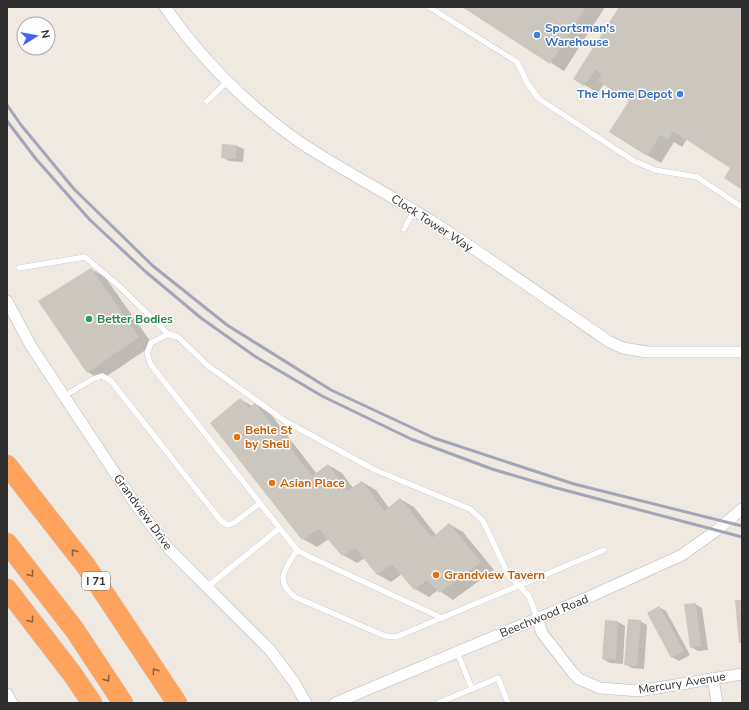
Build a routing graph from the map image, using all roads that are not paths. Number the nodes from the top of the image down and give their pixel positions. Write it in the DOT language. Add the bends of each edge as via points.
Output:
graph roads {
  1 [pos="165,7"];
  2 [pos="429,7"];
  3 [pos="227,82"];
  4 [pos="207,101"];
  5 [pos="742,207"];
  6 [pos="414,211"];
  7 [pos="404,230"];
  8 [pos="19,268"];
  9 [pos="7,301"];
  10 [pos="168,334"];
  11 [pos="742,352"];
  12 [pos="64,396"];
  13 [pos="7,465"];
  14 [pos="260,503"];
  15 [pos="742,509"];
  16 [pos="280,528"];
  17 [pos="7,543"];
  18 [pos="297,550"];
  19 [pos="604,550"];
  20 [pos="519,586"];
  21 [pos="207,587"];
  22 [pos="7,589"];
  23 [pos="442,618"];
  24 [pos="537,618"];
  25 [pos="457,652"];
  26 [pos="742,674"];
  27 [pos="713,678"];
  28 [pos="472,689"];
  29 [pos="7,694"];
  30 [pos="12,703"];
  31 [pos="92,703"];
  32 [pos="123,703"];
  33 [pos="177,703"];
  34 [pos="306,703"];
  35 [pos="336,703"];
  36 [pos="438,703"];
  37 [pos="508,703"];
  38 [pos="717,703"];
  1 -- 3 [label="street, Clock Tower Way" via="186,36"];
  2 -- 5 [label="lane" via="517,62 539,99 634,161 655,170 697,177"];
  3 -- 4 [label="lane"];
  3 -- 6 [label="street, Clock Tower Way" via="271,121 302,143"];
  6 -- 7 [label="lane"];
  6 -- 11 [label="street, Clock Tower Way" via="608,341 623,348 647,352"];
  8 -- 10 [label="lane" via="84,257"];
  9 -- 12 [label="street, Grandview Drive" via="31,346"];
  10 -- 14 [label="lane" via="152,343 146,353 151,365"];
  10 -- 20 [label="lane" via="178,337 208,365 285,421 375,470 470,509 483,521 509,576"];
  12 -- 14 [label="lane" via="102,376 111,381 221,521 228,525 234,524"];
  12 -- 21 [label="street, Grandview Drive" via="136,505 168,548"];
  33 -- 13 [label="highway, I 71, one-way" via="86,566"];
  14 -- 16 [label="lane"];
  15 -- 24 [label="street, Beechwood Road" via="682,555"];
  16 -- 18 [label="lane"];
  16 -- 21 [label="lane"];
  17 -- 32 [label="highway, one-way" via="74,629"];
  18 -- 23 [label="lane"];
  18 -- 23 [label="lane" via="285,569 283,580 286,590 295,596 385,636 396,637"];
  19 -- 20 [label="lane"];
  20 -- 23 [label="lane"];
  20 -- 24 [label="lane" via="529,596"];
  21 -- 34 [label="street, Grandview Drive" via="270,650"];
  22 -- 31 [label="highway, one-way"];
  24 -- 25 [label="street, Beechwood Road"];
  24 -- 27 [label="street, Mercury Avenue" via="542,633 573,673 600,688 639,690"];
  25 -- 28 [label="lane"];
  25 -- 35 [label="street, Beechwood Road"];
  26 -- 27 [label="street, Mercury Avenue"];
  27 -- 38 [label="street"];
  28 -- 36 [label="lane"];
  28 -- 37 [label="lane" via="498,678"];
  29 -- 30 [label="street"];
}
